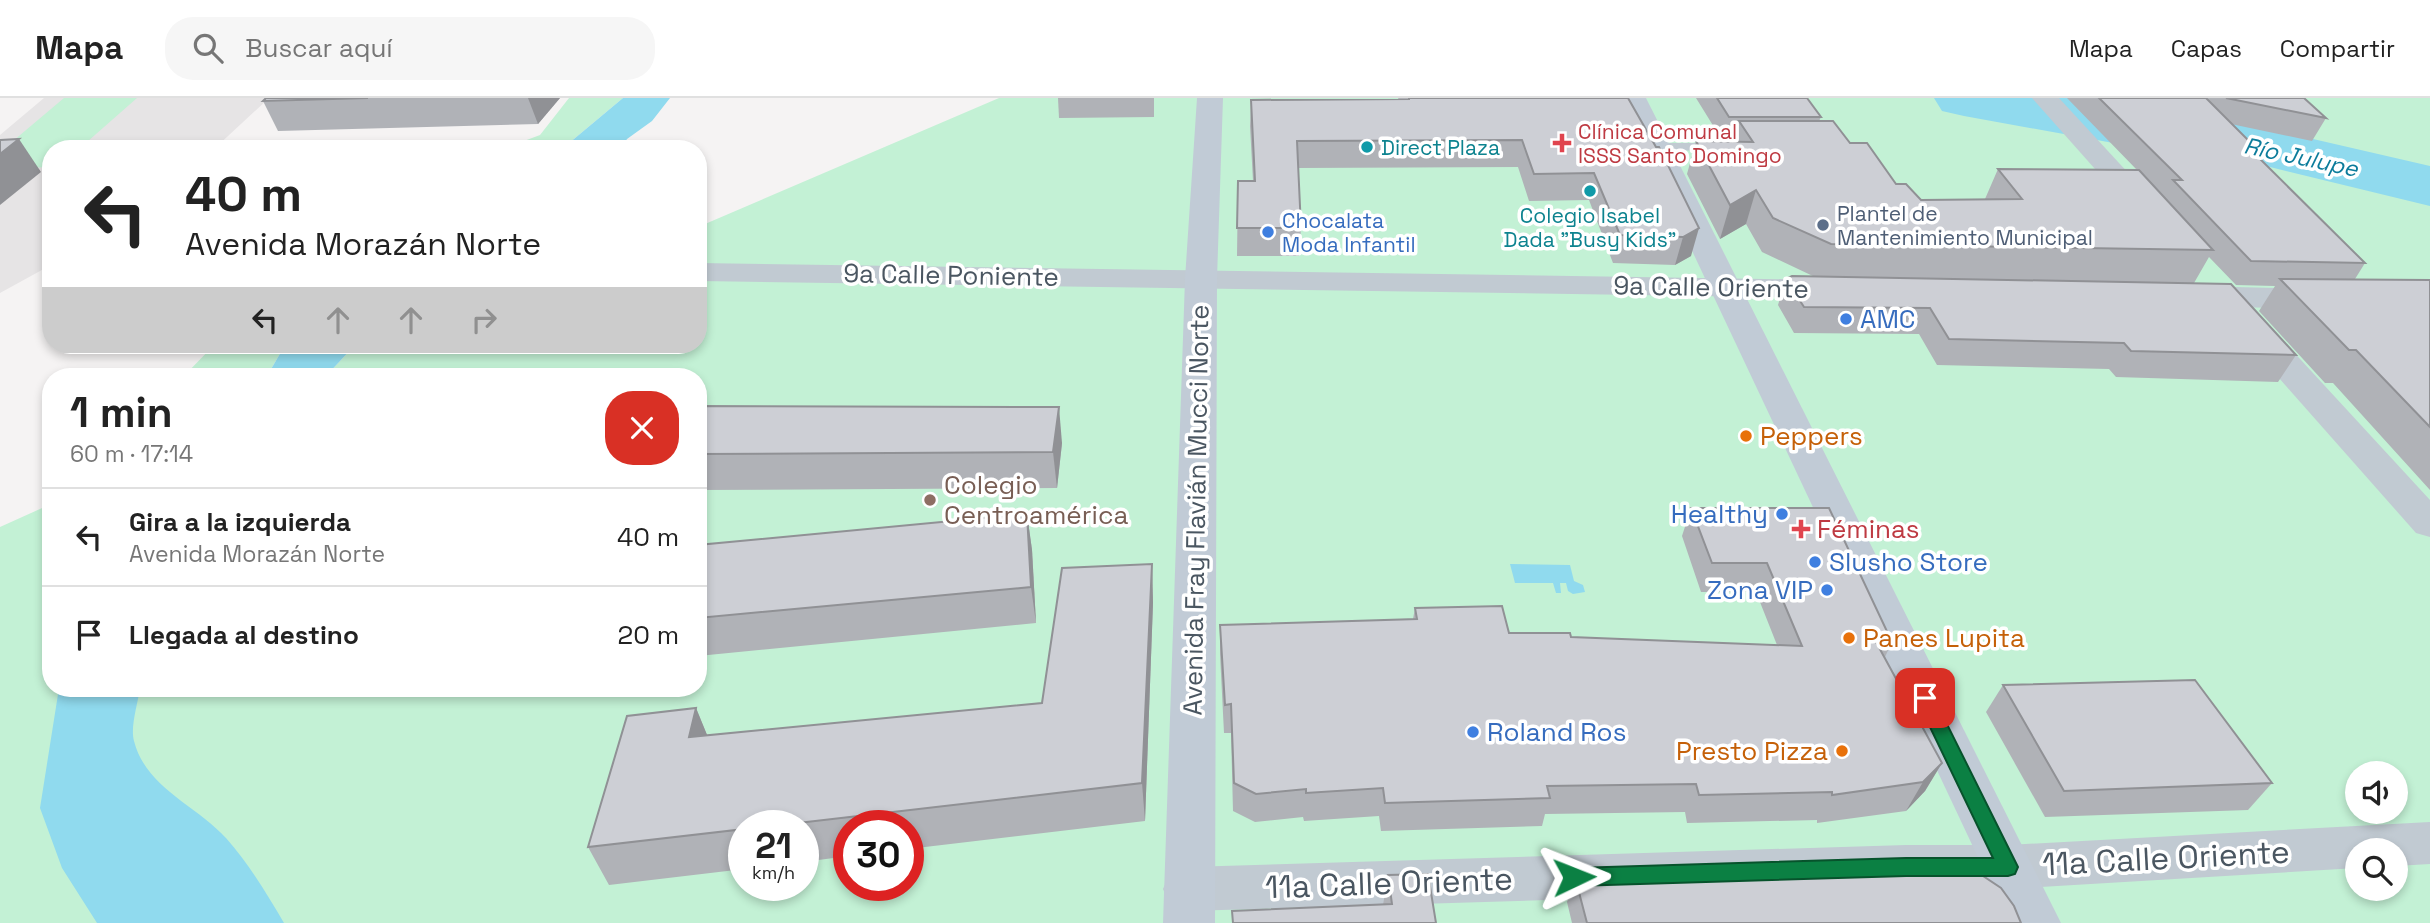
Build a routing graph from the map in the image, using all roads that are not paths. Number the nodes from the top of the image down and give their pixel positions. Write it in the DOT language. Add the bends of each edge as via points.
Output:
graph roads {
  1 [pos="1210,98"];
  2 [pos="1633,98"];
  3 [pos="2049,102"];
  4 [pos="1657,147"];
  5 [pos="1737,147"];
  6 [pos="2163,228"];
  7 [pos="2199,267"];
  8 [pos="707,272"];
  9 [pos="1201,279"];
  10 [pos="1726,288"];
  11 [pos="1866,289"];
  12 [pos="2156,295"];
  13 [pos="2225,297"];
  14 [pos="2347,300"];
  15 [pos="2430,524"];
  16 [pos="2430,842"];
  17 [pos="2008,867"];
  18 [pos="1188,906"];
  19 [pos="2035,923"];
  1 -- 9 [label="main road, Avenida Fray Flavián Mucci Norte"];
  2 -- 4 [label="main road"];
  3 -- 6 [label="street"];
  4 -- 5 [label="lane"];
  4 -- 10 [label="main road"];
  7 -- 13 [label="street"];
  8 -- 9 [label="street, 9a Calle Poniente"];
  9 -- 10 [label="street, 9a Calle Oriente"];
  9 -- 18 [label="main road, Avenida Fray Flavián Mucci Norte"];
  10 -- 11 [label="street, 9a Calle Oriente"];
  10 -- 17 [label="main road"];
  12 -- 13 [label="street"];
  13 -- 14 [label="street"];
  13 -- 15 [label="street"];
  16 -- 17 [label="street, 11a Calle Oriente"];
  17 -- 18 [label="street, 11a Calle Oriente" via="1906,867"];
  17 -- 19 [label="main road"];
}
